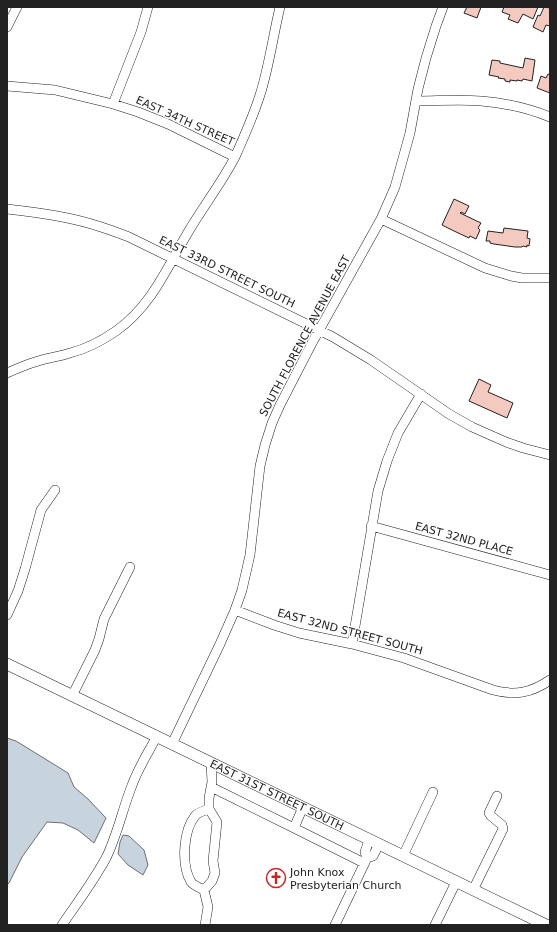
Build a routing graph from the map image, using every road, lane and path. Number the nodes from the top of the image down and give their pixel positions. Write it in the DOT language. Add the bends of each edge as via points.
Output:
graph roads {
  1 [pos="17,7"];
  2 [pos="148,7"];
  3 [pos="280,7"];
  4 [pos="443,7"];
  5 [pos="7,26"];
  6 [pos="7,86"];
  7 [pos="416,101"];
  8 [pos="113,104"];
  9 [pos="550,117"];
  10 [pos="234,157"];
  11 [pos="7,209"];
  12 [pos="381,218"];
  13 [pos="173,259"];
  14 [pos="550,278"];
  15 [pos="319,330"];
  16 [pos="7,374"];
  17 [pos="421,394"];
  18 [pos="550,455"];
  19 [pos="54,490"];
  20 [pos="372,526"];
  21 [pos="130,568"];
  22 [pos="550,575"];
  23 [pos="235,610"];
  24 [pos="7,615"];
  25 [pos="352,644"];
  26 [pos="7,664"];
  27 [pos="550,680"];
  28 [pos="72,696"];
  29 [pos="157,736"];
  30 [pos="172,744"];
  31 [pos="211,763"];
  32 [pos="211,788"];
  33 [pos="433,792"];
  34 [pos="497,796"];
  35 [pos="303,807"];
  36 [pos="209,809"];
  37 [pos="294,828"];
  38 [pos="374,842"];
  39 [pos="403,856"];
  40 [pos="366,860"];
  41 [pos="456,882"];
  42 [pos="204,890"];
  43 [pos="473,890"];
  44 [pos="62,925"];
  45 [pos="205,925"];
  46 [pos="335,925"];
  47 [pos="435,925"];
  48 [pos="546,925"];
  1 -- 5 [label="street"];
  2 -- 8 [label="street"];
  3 -- 10 [label="street" via="260,95"];
  4 -- 7 [label="street, SOUTH FLORENCE AVENUE EAST" via="430,43"];
  6 -- 8 [label="street, EAST 34TH STREET" via="55,90"];
  7 -- 9 [label="street" via="495,102 522,107"];
  7 -- 12 [label="street, SOUTH FLORENCE AVENUE EAST" via="395,186"];
  8 -- 10 [label="street, EAST 34TH STREET" via="168,124"];
  10 -- 13 [label="street"];
  11 -- 13 [label="street, EAST 33RD STREET SOUTH" via="57,216 106,228"];
  12 -- 14 [label="street" via="485,268 522,278"];
  12 -- 15 [label="street, SOUTH FLORENCE AVENUE EAST"];
  13 -- 15 [label="street, EAST 33RD STREET SOUTH"];
  13 -- 16 [label="street" via="147,301 116,331 88,347 34,362"];
  15 -- 17 [label="street, EAST 33RD STREET SOUTH" via="372,360"];
  15 -- 23 [label="street, SOUTH FLORENCE AVENUE EAST" via="280,405 264,445 250,555"];
  17 -- 18 [label="street, EAST 33RD STREET SOUTH" via="449,414 492,437"];
  17 -- 20 [label="street" via="398,433 387,461 378,491"];
  19 -- 24 [label="street" via="41,510 26,569"];
  20 -- 22 [label="street, EAST 32ND PLACE"];
  20 -- 25 [label="street"];
  21 -- 28 [label="street" via="104,619 95,650"];
  23 -- 25 [label="street, EAST 32ND STREET SOUTH" via="299,633"];
  23 -- 30 [label="street, SOUTH FLORENCE AVENUE EAST"];
  25 -- 27 [label="street, EAST 32ND STREET SOUTH" via="411,660 487,688 511,694 527,692"];
  26 -- 28 [label="main road, EAST 31ST STREET SOUTH"];
  28 -- 29 [label="main road, EAST 31ST STREET SOUTH"];
  29 -- 30 [label="main road, EAST 31ST STREET SOUTH"];
  29 -- 44 [label="street" via="134,780 114,841 106,857"];
  30 -- 31 [label="main road, EAST 31ST STREET SOUTH"];
  31 -- 32 [label="street"];
  31 -- 35 [label="main road, EAST 31ST STREET SOUTH"];
  32 -- 36 [label="street"];
  32 -- 37 [label="street"];
  33 -- 39 [label="street"];
  34 -- 43 [label="street" via="489,813 502,825 502,829"];
  35 -- 37 [label="street"];
  35 -- 38 [label="main road, EAST 31ST STREET SOUTH"];
  36 -- 42 [label="street" via="217,822 213,861 215,873"];
  36 -- 42 [label="street" via="196,814 188,828 185,847 186,869 192,883"];
  37 -- 40 [label="street"];
  38 -- 39 [label="main road, EAST 31ST STREET SOUTH"];
  38 -- 40 [label="street" via="373,856"];
  39 -- 41 [label="main road, EAST 31ST STREET SOUTH"];
  40 -- 46 [label="street"];
  41 -- 43 [label="main road, EAST 31ST STREET SOUTH"];
  41 -- 47 [label="street"];
  42 -- 45 [label="street" via="208,906"];
  43 -- 48 [label="main road, EAST 31ST STREET SOUTH"];
}
